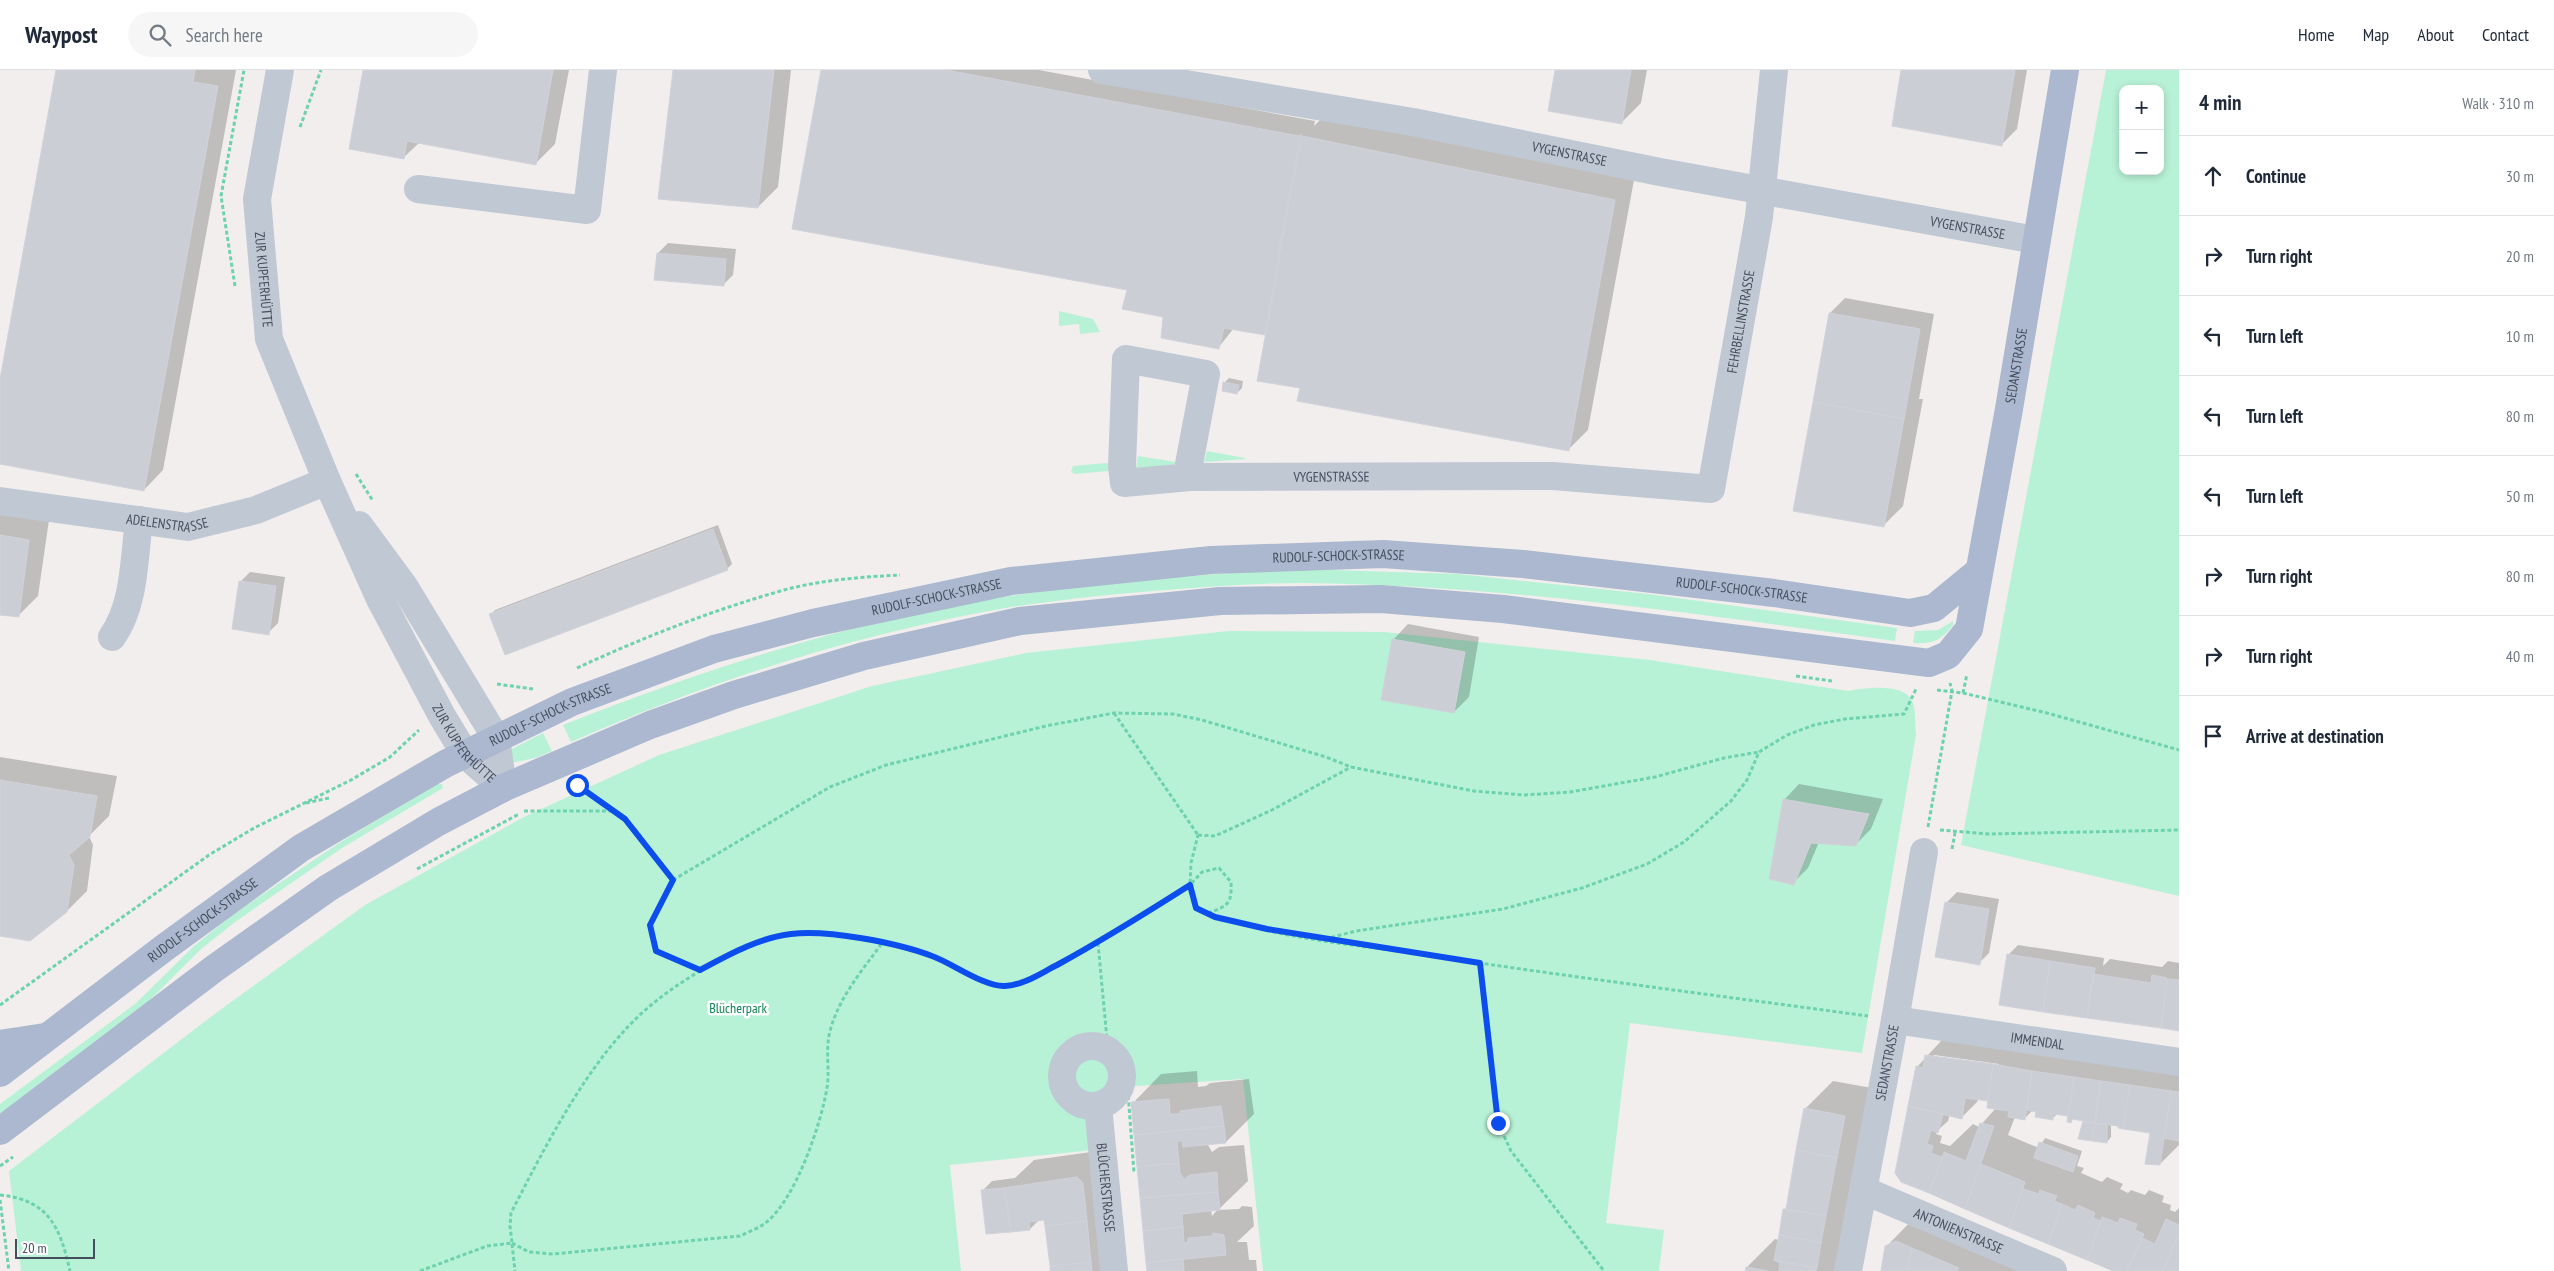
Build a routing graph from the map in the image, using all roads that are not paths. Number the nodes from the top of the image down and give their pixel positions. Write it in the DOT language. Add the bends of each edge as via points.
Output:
graph roads {
  1 [pos="280,70"];
  2 [pos="604,70"];
  3 [pos="1102,70"];
  4 [pos="1774,70"];
  5 [pos="2065,70"];
  6 [pos="418,189"];
  7 [pos="1761,190"];
  8 [pos="2036,240"];
  9 [pos="1190,477"];
  10 [pos="328,481"];
  11 [pos="1711,489"];
  12 [pos="0,501"];
  13 [pos="139,520"];
  14 [pos="1980,571"];
  15 [pos="112,637"];
  16 [pos="496,738"];
  17 [pos="465,754"];
  18 [pos="503,788"];
  19 [pos="1926,840"];
  20 [pos="1896,1020"];
  21 [pos="48,1037"];
  22 [pos="0,1044"];
  23 [pos="2179,1062"];
  24 [pos="0,1073"];
  25 [pos="1098,1106"];
  26 [pos="0,1131"];
  27 [pos="1863,1190"];
  28 [pos="1114,1271"];
  29 [pos="1848,1271"];
  30 [pos="2053,1271"];
  1 -- 10 [label="street, ZUR KUPFERHÜTTE" via="257,199 269,339"];
  2 -- 6 [label="street" via="587,210"];
  3 -- 7 [label="street, VYGENSTRASSE" via="1413,122"];
  4 -- 7 [label="street, FEHRBELLINSTRASSE"];
  5 -- 8 [label="main road, SEDANSTRASSE"];
  7 -- 8 [label="street, VYGENSTRASSE"];
  7 -- 11 [label="street, FEHRBELLINSTRASSE"];
  8 -- 14 [label="main road, SEDANSTRASSE"];
  9 -- 9 [label="street, VYGENSTRASSE" via="1189,464 1206,374 1126,359 1124,483"];
  9 -- 11 [label="street, VYGENSTRASSE" via="1553,476"];
  10 -- 13 [label="street, ADELENSTRASSE" via="256,510 188,527"];
  10 -- 16 [label="street, ZUR KUPFERHÜTTE" via="404,586"];
  10 -- 17 [label="street, ZUR KUPFERHÜTTE" via="380,599"];
  12 -- 13 [label="street, ADELENSTRASSE"];
  13 -- 15 [label="street" via="123,622"];
  14 -- 16 [label="main road, RUDOLF-SCHOCK-STRASSE" via="1934,608 1910,613 1523,564 1383,554 1211,560 1011,581 890,605 714,649 572,702"];
  14 -- 18 [label="main road, SEDANSTRASSE" via="1969,629 1948,654 1929,663 1503,609 1381,599 1220,601 1020,621 864,656 734,695 650,724"];
  16 -- 17 [label="main road, RUDOLF-SCHOCK-STRASSE"];
  16 -- 18 [label="street, ZUR KUPFERHÜTTE"];
  17 -- 18 [label="street, ZUR KUPFERHÜTTE"];
  17 -- 21 [label="main road, RUDOLF-SCHOCK-STRASSE" via="301,848"];
  18 -- 26 [label="main road" via="438,822 328,888 215,968"];
  19 -- 20 [label="street, SEDANSTRASSE"];
  20 -- 23 [label="street, IMMENDAL"];
  20 -- 27 [label="street, SEDANSTRASSE"];
  21 -- 22 [label="main road"];
  21 -- 24 [label="main road, RUDOLF-SCHOCK-STRASSE"];
  25 -- 25 [label="street" via="1112,1100 1121,1087 1122,1066 1108,1050 1092,1046 1074,1052 1064,1064 1062,1081 1071,1098 1086,1106"];
  25 -- 28 [label="street, BLÜCHERSTRASSE"];
  27 -- 29 [label="street, SEDANSTRASSE"];
  27 -- 30 [label="street, ANTONIENSTRASSE"];
}
